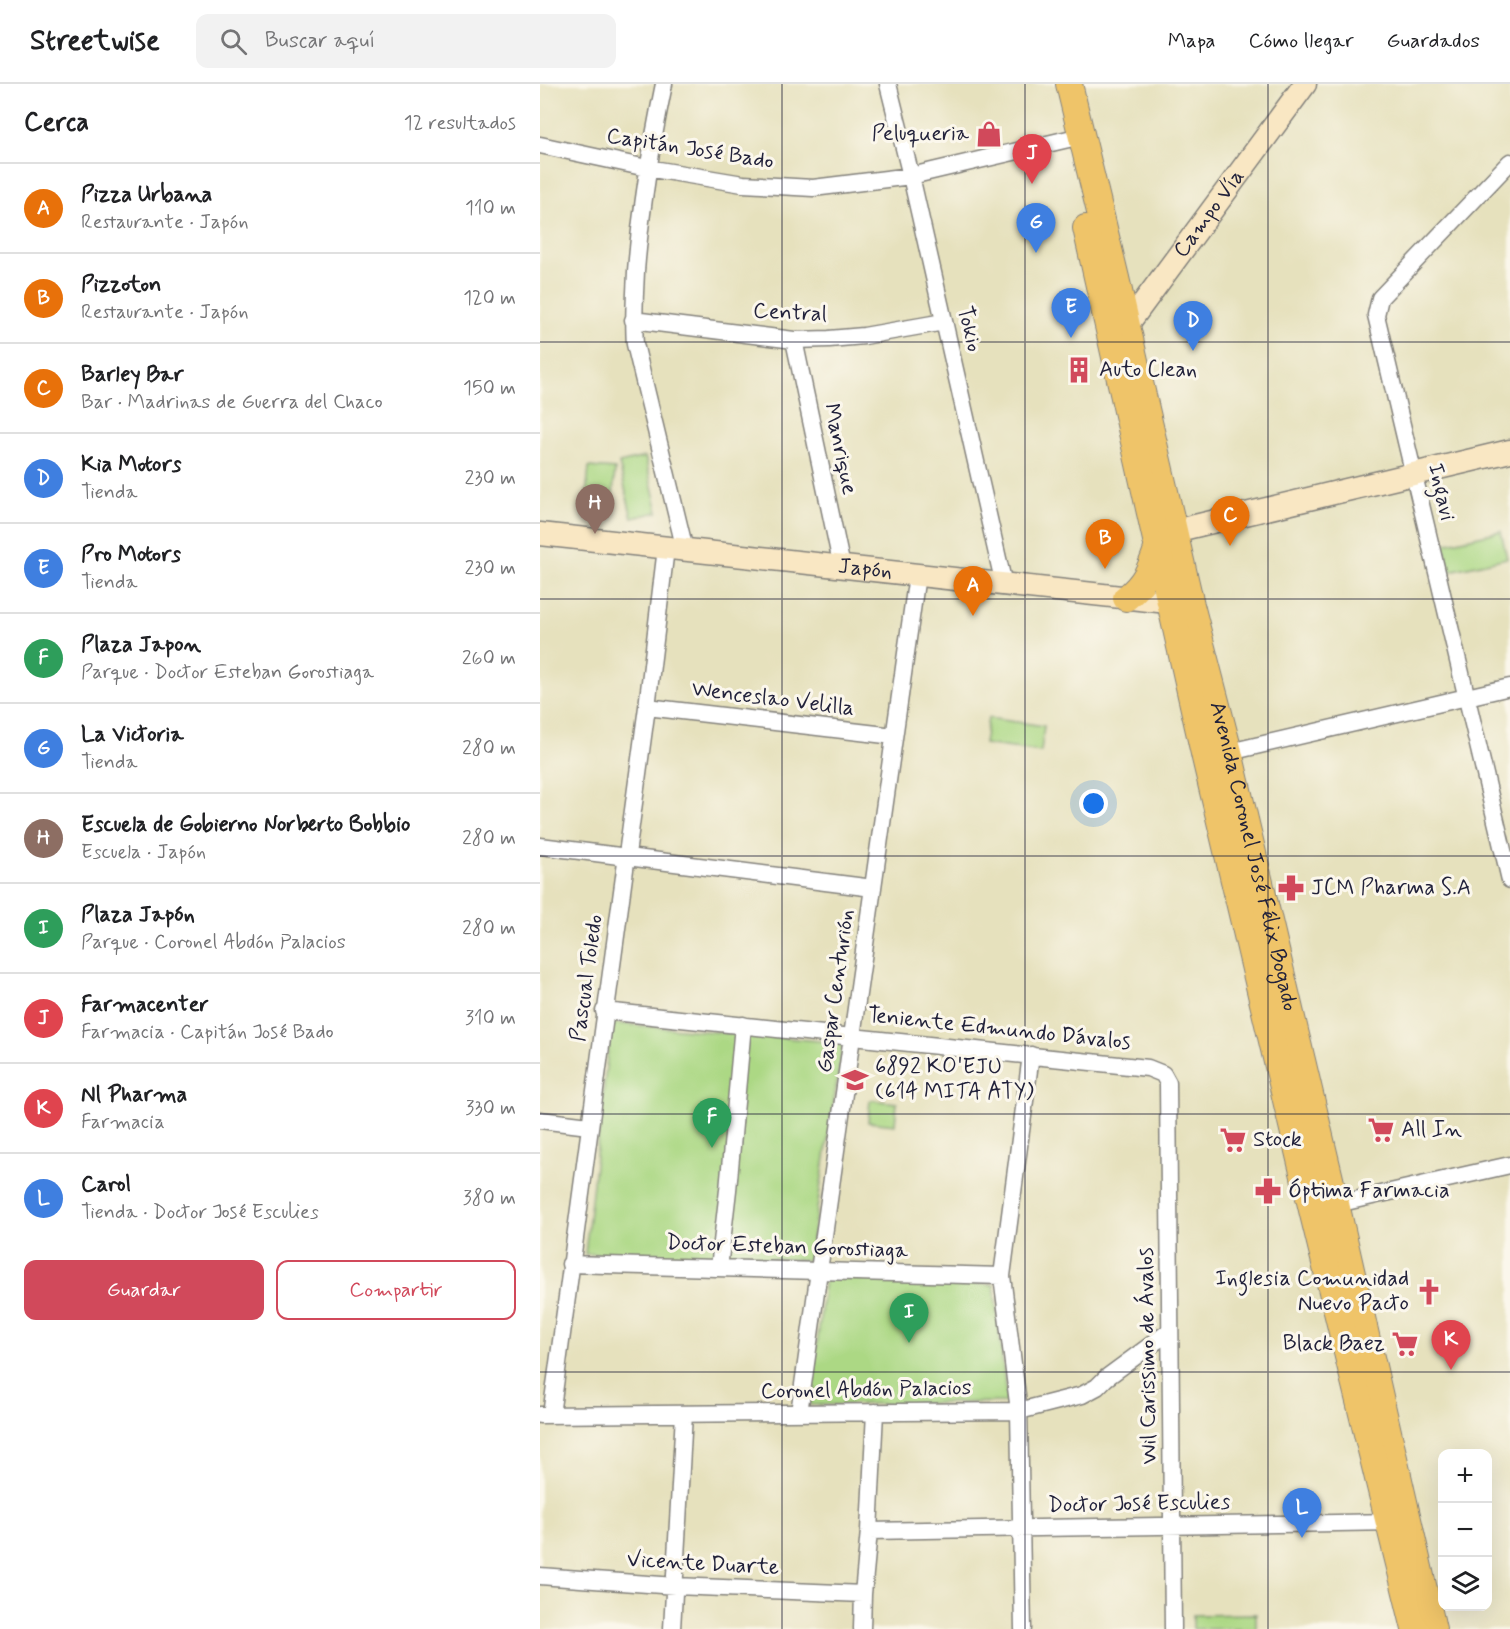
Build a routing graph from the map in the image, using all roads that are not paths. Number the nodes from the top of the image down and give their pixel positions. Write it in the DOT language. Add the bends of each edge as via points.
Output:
graph roads {
  1 [pos="664,84"];
  2 [pos="888,84"];
  3 [pos="1053,84"];
  4 [pos="1069,84"];
  5 [pos="1305,84"];
  6 [pos="1073,138"];
  7 [pos="540,145"];
  8 [pos="1510,162"];
  9 [pos="647,168"];
  10 [pos="911,176"];
  11 [pos="633,320"];
  12 [pos="944,322"];
  13 [pos="1120,335"];
  14 [pos="794,340"];
  15 [pos="1510,451"];
  16 [pos="1414,473"];
  17 [pos="540,534"];
  18 [pos="1166,538"];
  19 [pos="675,549"];
  20 [pos="842,567"];
  21 [pos="917,575"];
  22 [pos="1004,585"];
  23 [pos="1126,598"];
  24 [pos="1182,604"];
  25 [pos="1510,687"];
  26 [pos="1467,697"];
  27 [pos="647,708"];
  28 [pos="894,736"];
  29 [pos="1217,755"];
  30 [pos="540,846"];
  31 [pos="627,857"];
  32 [pos="1510,880"];
  33 [pos="873,888"];
  34 [pos="604,1011"];
  35 [pos="743,1025"];
  36 [pos="852,1036"];
  37 [pos="1031,1055"];
  38 [pos="1168,1083"];
  39 [pos="540,1120"];
  40 [pos="589,1126"];
  41 [pos="1510,1165"];
  42 [pos="1324,1207"];
  43 [pos="570,1264"];
  44 [pos="719,1268"];
  45 [pos="819,1271"];
  46 [pos="1002,1276"];
  47 [pos="1170,1331"];
  48 [pos="1018,1411"];
  49 [pos="875,1412"];
  50 [pos="799,1413"];
  51 [pos="684,1414"];
  52 [pos="545,1415"];
  53 [pos="1399,1521"];
  54 [pos="1172,1526"];
  55 [pos="1020,1528"];
  56 [pos="869,1531"];
  57 [pos="540,1576"];
  58 [pos="675,1586"];
  59 [pos="863,1594"];
  60 [pos="672,1629"];
  61 [pos="862,1629"];
  62 [pos="1023,1629"];
  63 [pos="1173,1629"];
  64 [pos="1415,1629"];
  65 [pos="1433,1629"];
  1 -- 9 [label="street"];
  2 -- 10 [label="street, Tokio"];
  3 -- 6 [label="main road, Avenida Coronel José Félix Bogado"];
  4 -- 6 [label="main road, Avenida Coronel José Félix Bogado"];
  5 -- 13 [label="street, Campo Vía"];
  6 -- 10 [label="street, Capitán José Bado"];
  6 -- 13 [label="main road, Avenida Coronel José Félix Bogado"];
  7 -- 9 [label="street, Capitán José Bado"];
  8 -- 16 [label="street, Ingavi" via="1377,304 1376,315"];
  9 -- 10 [label="street, Capitán José Bado" via="775,187 813,188"];
  9 -- 11 [label="street"];
  10 -- 12 [label="street, Tokio"];
  11 -- 14 [label="street, Central"];
  11 -- 19 [label="street"];
  12 -- 14 [label="street, Central" via="864,336"];
  12 -- 22 [label="street, Tokio"];
  13 -- 18 [label="main road, Avenida Coronel José Félix Bogado"];
  14 -- 20 [label="street, Manrique"];
  15 -- 16 [label="street"];
  16 -- 18 [label="street"];
  16 -- 26 [label="street, Ingavi"];
  17 -- 19 [label="street, Japón"];
  18 -- 23 [label="main road" via="1148,574"];
  18 -- 24 [label="main road, Avenida Coronel José Félix Bogado"];
  19 -- 20 [label="street, Japón"];
  19 -- 27 [label="street, Pascual Toledo"];
  20 -- 21 [label="street, Japón"];
  21 -- 22 [label="street, Japón"];
  21 -- 28 [label="street, Gaspar Centurión"];
  22 -- 23 [label="street, Japón"];
  23 -- 24 [label="street, Japón"];
  24 -- 29 [label="main road, Avenida Coronel José Félix Bogado"];
  25 -- 26 [label="street"];
  26 -- 29 [label="street"];
  26 -- 32 [label="street, Ingavi"];
  27 -- 28 [label="street, Wenceslao Velilla"];
  27 -- 31 [label="street, Pascual Toledo"];
  28 -- 33 [label="street, Gaspar Centurión"];
  29 -- 42 [label="main road, Avenida Coronel José Félix Bogado"];
  30 -- 31 [label="street"];
  31 -- 33 [label="street"];
  31 -- 34 [label="street, Pascual Toledo"];
  33 -- 36 [label="street, Gaspar Centurión"];
  34 -- 35 [label="street, Teniente Edmundo Dávalos"];
  34 -- 40 [label="street, Pascual Toledo"];
  35 -- 36 [label="street, Teniente Edmundo Dávalos"];
  35 -- 44 [label="street"];
  36 -- 37 [label="street, Teniente Edmundo Dávalos"];
  36 -- 45 [label="street, Gaspar Centurión"];
  37 -- 38 [label="street, Teniente Edmundo Dávalos" via="1148,1068 1163,1074"];
  37 -- 46 [label="street"];
  38 -- 47 [label="street, Wil Carissimo de Ávalos"];
  39 -- 40 [label="street"];
  40 -- 43 [label="street, Pascual Toledo"];
  41 -- 42 [label="street"];
  42 -- 53 [label="main road, Avenida Coronel José Félix Bogado"];
  43 -- 44 [label="street, Doctor Esteban Gorostiaga"];
  43 -- 52 [label="street, Pascual Toledo"];
  44 -- 45 [label="street, Doctor Esteban Gorostiaga"];
  45 -- 46 [label="street, Doctor Esteban Gorostiaga"];
  45 -- 50 [label="street, Gaspar Centurión"];
  46 -- 48 [label="street"];
  47 -- 48 [label="street, Coronel Abdón Palacios" via="1097,1388"];
  47 -- 54 [label="street, Wil Carissimo de Ávalos"];
  48 -- 49 [label="street, Coronel Abdón Palacios"];
  48 -- 55 [label="street"];
  49 -- 50 [label="street, Coronel Abdón Palacios"];
  49 -- 56 [label="street"];
  50 -- 51 [label="street, Coronel Abdón Palacios"];
  51 -- 52 [label="street, Coronel Abdón Palacios"];
  51 -- 58 [label="street"];
  53 -- 54 [label="street, Doctor José Esculies"];
  53 -- 64 [label="main road, Avenida Coronel José Félix Bogado"];
  53 -- 65 [label="main road, Avenida Coronel José Félix Bogado"];
  54 -- 55 [label="street, Doctor José Esculies"];
  54 -- 63 [label="street, Wil Carissimo de Ávalos"];
  55 -- 56 [label="street, Doctor José Esculies"];
  55 -- 62 [label="street"];
  56 -- 59 [label="street"];
  57 -- 58 [label="street, Vicente Duarte"];
  58 -- 59 [label="street, Vicente Duarte"];
  58 -- 60 [label="street"];
  59 -- 61 [label="street"];
}
